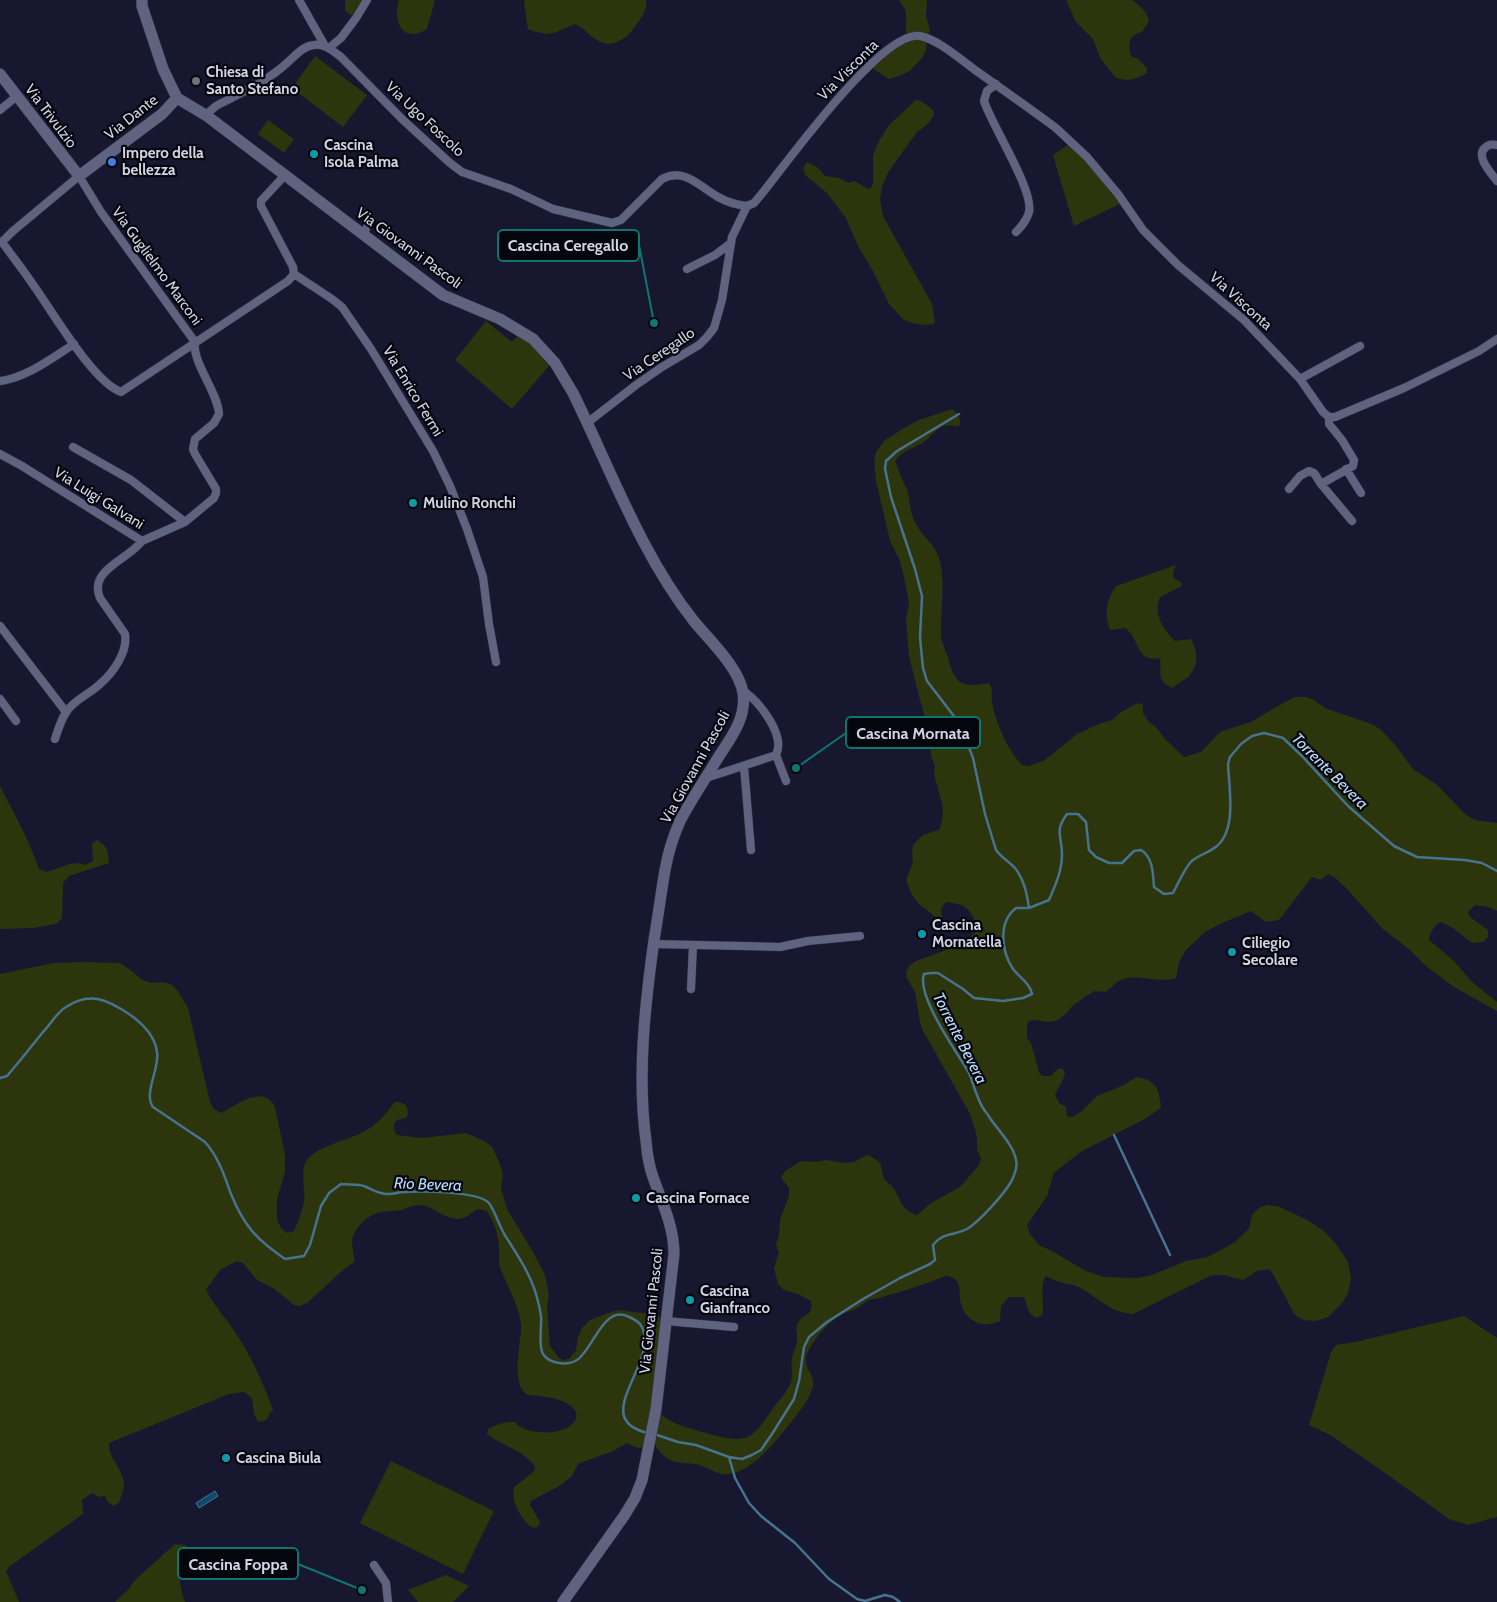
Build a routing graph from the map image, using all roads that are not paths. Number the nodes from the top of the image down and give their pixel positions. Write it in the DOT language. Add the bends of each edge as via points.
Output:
graph roads {
  1 [pos="142,0"];
  2 [pos="299,0"];
  3 [pos="368,0"];
  4 [pos="327,47"];
  5 [pos="0,74"];
  6 [pos="996,84"];
  7 [pos="17,96"];
  8 [pos="177,98"];
  9 [pos="0,110"];
  10 [pos="207,116"];
  11 [pos="1497,145"];
  12 [pos="285,175"];
  13 [pos="78,176"];
  14 [pos="1497,181"];
  15 [pos="747,206"];
  16 [pos="363,213"];
  17 [pos="1016,232"];
  18 [pos="363,234"];
  19 [pos="732,243"];
  20 [pos="687,269"];
  21 [pos="294,274"];
  22 [pos="1497,339"];
  23 [pos="195,342"];
  24 [pos="74,344"];
  25 [pos="1360,346"];
  26 [pos="1300,379"];
  27 [pos="0,381"];
  28 [pos="1329,417"];
  29 [pos="587,422"];
  30 [pos="73,447"];
  31 [pos="0,454"];
  32 [pos="1346,469"];
  33 [pos="1321,484"];
  34 [pos="1289,489"];
  35 [pos="1361,494"];
  36 [pos="1352,520"];
  37 [pos="185,522"];
  38 [pos="142,541"];
  39 [pos="0,626"];
  40 [pos="496,662"];
  41 [pos="742,690"];
  42 [pos="0,699"];
  43 [pos="66,712"];
  44 [pos="16,721"];
  45 [pos="55,739"];
  46 [pos="776,755"];
  47 [pos="744,766"];
  48 [pos="706,778"];
  49 [pos="786,781"];
  50 [pos="751,850"];
  51 [pos="860,936"];
  52 [pos="654,944"];
  53 [pos="693,945"];
  54 [pos="691,989"];
  55 [pos="666,1322"];
  56 [pos="734,1327"];
  57 [pos="374,1565"];
  58 [pos="388,1602"];
  59 [pos="563,1602"];
  1 -- 8 [label="street" via="163,69"];
  2 -- 4 [label="street"];
  3 -- 4 [label="street" via="341,38"];
  4 -- 10 [label="street" via="314,44 303,49 276,73 216,106"];
  4 -- 15 [label="street, Via Ugo Foscolo" via="462,172 511,189 553,209 612,223 621,220 662,179 679,174 719,197"];
  5 -- 7 [label="street, Via Trivulzio"];
  6 -- 15 [label="street, Via Visconta" via="927,38 908,36 872,64 824,113 764,191"];
  6 -- 17 [label="street" via="984,101 1027,196 1029,212"];
  6 -- 26 [label="street, Via Visconta" via="1077,147 1118,194 1143,230 1178,265 1244,320"];
  7 -- 9 [label="street"];
  7 -- 13 [label="street, Via Trivulzio"];
  8 -- 10 [label="street, Via Giovanni Pascoli"];
  8 -- 13 [label="street, Via Dante" via="162,114"];
  10 -- 12 [label="street, Via Giovanni Pascoli"];
  11 -- 14 [label="street" via="1489,145 1482,151 1482,158"];
  12 -- 18 [label="street, Via Giovanni Pascoli"];
  12 -- 21 [label="street" via="260,204"];
  13 -- 23 [label="street, Via Guglielmo Marconi"];
  13 -- 24 [label="street" via="2,242"];
  15 -- 19 [label="street, Via Ceregallo"];
  16 -- 18 [label="street" via="370,222"];
  18 -- 29 [label="street, Via Giovanni Pascoli" via="443,294 500,319 533,339 560,370"];
  19 -- 20 [label="street"];
  19 -- 29 [label="street, Via Ceregallo" via="722,300 714,328 707,337 636,384"];
  21 -- 23 [label="street"];
  21 -- 40 [label="street, Via Enrico Fermi" via="342,307 433,451 450,486 482,577"];
  22 -- 28 [label="street" via="1404,388"];
  23 -- 24 [label="street" via="121,392 103,381"];
  23 -- 37 [label="street, Via Guglielmo Marconi" via="197,356 219,414 214,423 195,439 194,449 216,494"];
  24 -- 27 [label="street" via="42,365"];
  25 -- 26 [label="street"];
  26 -- 28 [label="street, Via Visconta"];
  28 -- 32 [label="street, Via Visconta" via="1329,424 1354,460 1353,466"];
  29 -- 41 [label="street, Via Giovanni Pascoli" via="655,562 677,599 727,662"];
  30 -- 37 [label="street" via="131,480"];
  31 -- 38 [label="street, Via Luigi Galvani"];
  32 -- 33 [label="street"];
  32 -- 35 [label="street"];
  33 -- 34 [label="street" via="1314,472 1309,471"];
  33 -- 36 [label="street"];
  37 -- 38 [label="street, Via Luigi Galvani"];
  38 -- 43 [label="street" via="105,572 98,582 100,598 125,634 121,657 100,685"];
  39 -- 43 [label="street"];
  41 -- 46 [label="street" via="753,698 776,731 779,745"];
  41 -- 48 [label="street, Via Giovanni Pascoli" via="743,706 738,725"];
  42 -- 44 [label="street"];
  43 -- 45 [label="street"];
  46 -- 47 [label="street"];
  46 -- 49 [label="street"];
  47 -- 48 [label="street"];
  47 -- 50 [label="street"];
  48 -- 52 [label="street, Via Giovanni Pascoli" via="672,841"];
  51 -- 53 [label="street" via="825,938 780,947"];
  52 -- 53 [label="street"];
  52 -- 55 [label="street, Via Giovanni Pascoli" via="645,1028 644,1110 650,1164 670,1220 674,1244"];
  53 -- 54 [label="street"];
  55 -- 56 [label="street"];
  55 -- 59 [label="street, Via Giovanni Pascoli" via="654,1420 638,1491 615,1530"];
  57 -- 58 [label="street" via="386,1583"];
}
